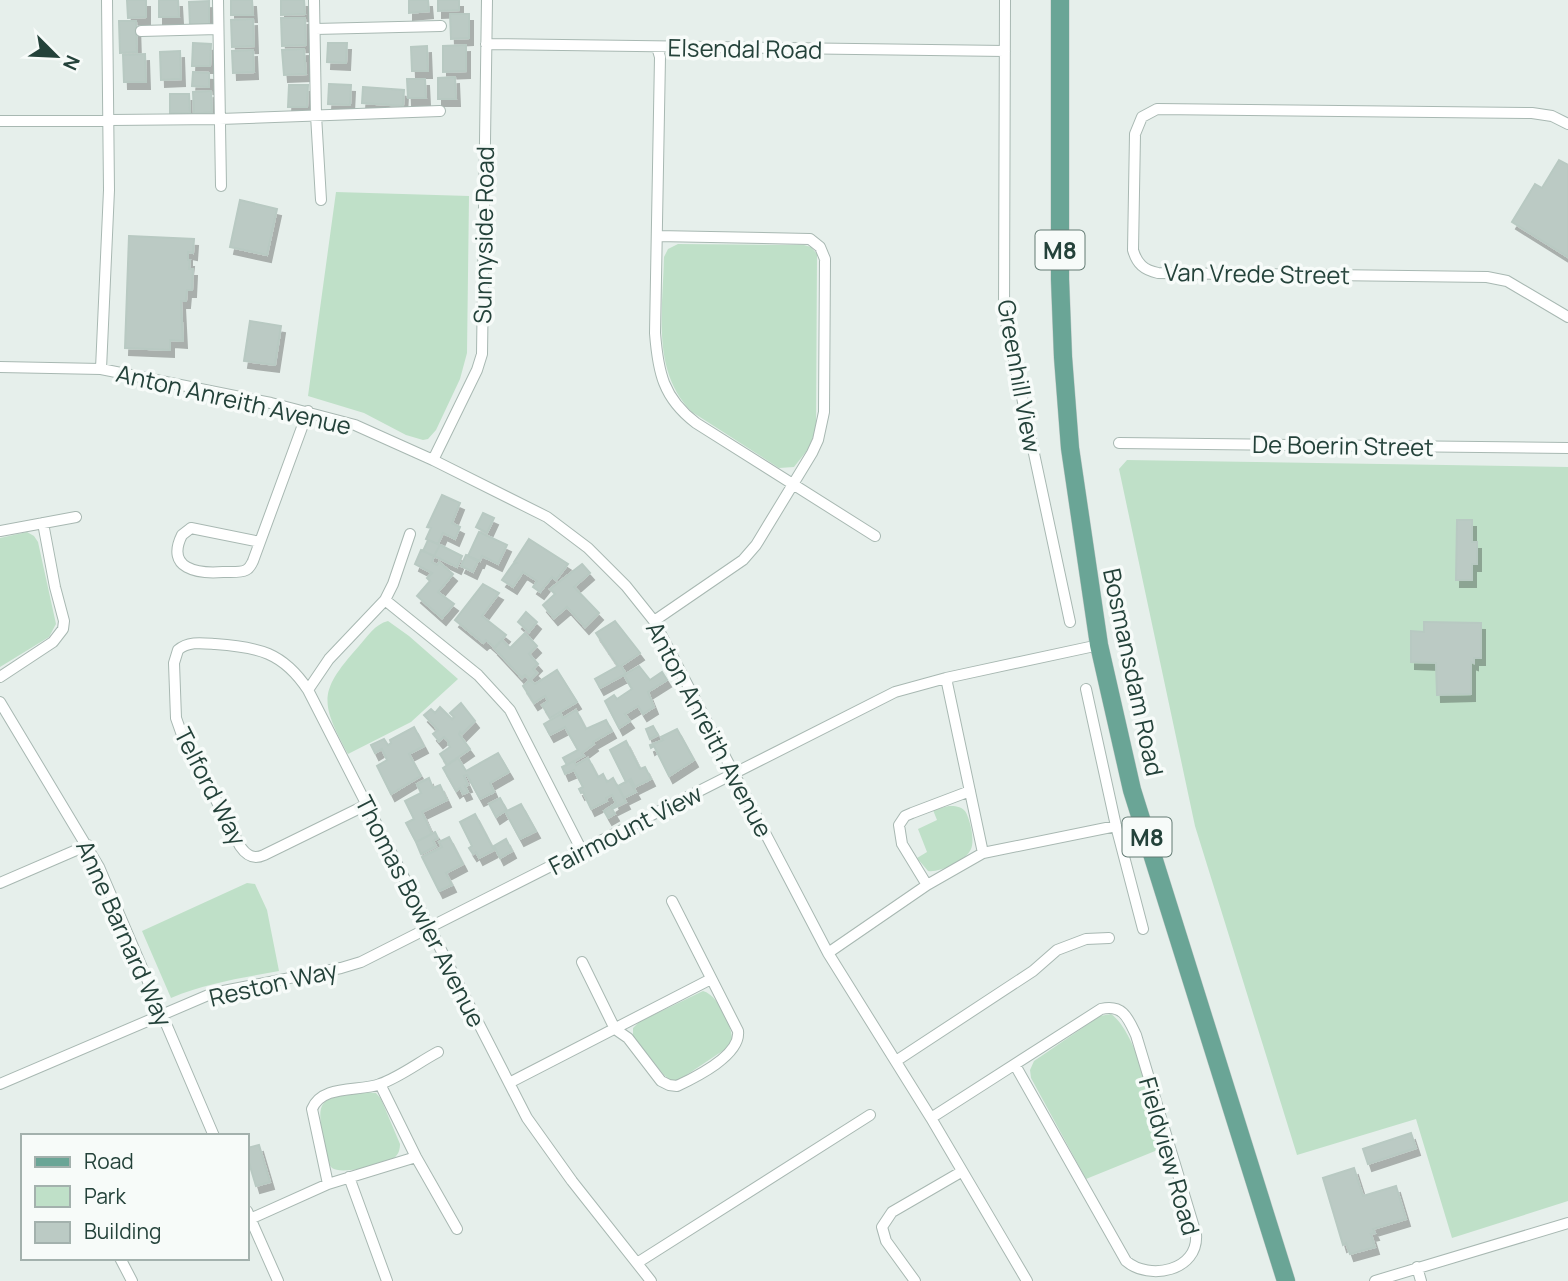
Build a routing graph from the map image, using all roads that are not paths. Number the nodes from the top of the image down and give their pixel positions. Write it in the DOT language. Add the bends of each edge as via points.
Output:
graph roads {
  1 [pos="107,0"];
  2 [pos="218,0"];
  3 [pos="314,0"];
  4 [pos="487,0"];
  5 [pos="1005,0"];
  6 [pos="1060,0"];
  7 [pos="1066,0"];
  8 [pos="441,26"];
  9 [pos="218,29"];
  10 [pos="315,29"];
  11 [pos="141,31"];
  12 [pos="486,44"];
  13 [pos="657,47"];
  14 [pos="1004,51"];
  15 [pos="1060,51"];
  16 [pos="440,111"];
  17 [pos="316,115"];
  18 [pos="108,118"];
  19 [pos="220,119"];
  20 [pos="0,121"];
  21 [pos="1568,124"];
  22 [pos="221,186"];
  23 [pos="321,200"];
  24 [pos="657,236"];
  25 [pos="1568,317"];
  26 [pos="0,367"];
  27 [pos="102,369"];
  28 [pos="308,411"];
  29 [pos="1119,443"];
  30 [pos="1568,448"];
  31 [pos="433,460"];
  32 [pos="793,485"];
  33 [pos="76,517"];
  34 [pos="43,523"];
  35 [pos="0,531"];
  36 [pos="410,534"];
  37 [pos="876,536"];
  38 [pos="260,542"];
  39 [pos="385,600"];
  40 [pos="654,621"];
  41 [pos="1070,622"];
  42 [pos="1100,645"];
  43 [pos="0,677"];
  44 [pos="946,678"];
  45 [pos="1086,689"];
  46 [pos="308,690"];
  47 [pos="0,702"];
  48 [pos="734,773"];
  49 [pos="970,791"];
  50 [pos="366,805"];
  51 [pos="1116,826"];
  52 [pos="88,845"];
  53 [pos="582,851"];
  54 [pos="983,853"];
  55 [pos="0,883"];
  56 [pos="927,885"];
  57 [pos="671,901"];
  58 [pos="430,928"];
  59 [pos="1143,929"];
  60 [pos="1108,938"];
  61 [pos="828,953"];
  62 [pos="582,962"];
  63 [pos="712,979"];
  64 [pos="162,1015"];
  65 [pos="615,1029"];
  66 [pos="438,1052"];
  67 [pos="896,1061"];
  68 [pos="1016,1065"];
  69 [pos="509,1083"];
  70 [pos="0,1084"];
  71 [pos="380,1084"];
  72 [pos="870,1115"];
  73 [pos="931,1118"];
  74 [pos="213,1134"];
  75 [pos="416,1157"];
  76 [pos="961,1172"];
  77 [pos="349,1177"];
  78 [pos="328,1184"];
  79 [pos="249,1215"];
  80 [pos="1568,1223"];
  81 [pos="457,1229"];
  82 [pos="121,1260"];
  83 [pos="637,1263"];
  84 [pos="1416,1267"];
  85 [pos="132,1281"];
  86 [pos="278,1281"];
  87 [pos="387,1281"];
  88 [pos="652,1281"];
  89 [pos="915,1281"];
  90 [pos="1027,1281"];
  91 [pos="1286,1281"];
  92 [pos="1375,1281"];
  93 [pos="1421,1281"];
  1 -- 18 [label="street"];
  2 -- 9 [label="street"];
  3 -- 10 [label="street"];
  4 -- 12 [label="street, Sunnyside Road"];
  5 -- 14 [label="street, Greenhill View"];
  6 -- 15 [label="main road, Bosmansdam Road / M8"];
  7 -- 15 [label="main road, Bosmansdam Road / M8"];
  8 -- 10 [label="street"];
  9 -- 11 [label="street"];
  9 -- 19 [label="street"];
  10 -- 17 [label="street"];
  12 -- 13 [label="street, Elsendal Road"];
  12 -- 31 [label="street, Sunnyside Road" via="482,354"];
  13 -- 14 [label="street, Elsendal Road"];
  13 -- 24 [label="street"];
  14 -- 41 [label="street, Greenhill View" via="1004,313"];
  15 -- 42 [label="main road, Bosmansdam Road / M8" via="1064,370 1070,448"];
  16 -- 17 [label="street"];
  17 -- 19 [label="street"];
  17 -- 23 [label="street"];
  18 -- 19 [label="street"];
  18 -- 20 [label="street"];
  18 -- 27 [label="street"];
  19 -- 22 [label="street"];
  21 -- 25 [label="street, Van Vrede Street" via="1532,113 1157,110 1142,117 1135,134 1133,250 1144,268 1158,273 1488,277 1507,281"];
  24 -- 32 [label="street" via="657,357 671,399 696,423"];
  24 -- 32 [label="street" via="803,237 822,251 823,419 818,440"];
  26 -- 27 [label="street, Anton Anreith Avenue"];
  27 -- 28 [label="street, Anton Anreith Avenue"];
  28 -- 31 [label="street, Anton Anreith Avenue" via="355,425"];
  28 -- 38 [label="street"];
  29 -- 30 [label="street, De Boerin Street"];
  31 -- 40 [label="street, Anton Anreith Avenue" via="547,517 588,548"];
  32 -- 37 [label="street"];
  32 -- 40 [label="street" via="743,560"];
  33 -- 34 [label="street"];
  34 -- 35 [label="street"];
  34 -- 43 [label="street" via="63,629 53,642"];
  36 -- 39 [label="street"];
  38 -- 38 [label="street" via="244,571 194,572 181,563 177,547 191,528"];
  39 -- 46 [label="street" via="329,660"];
  39 -- 53 [label="street" via="478,675 510,710"];
  40 -- 48 [label="street, Anton Anreith Avenue"];
  42 -- 44 [label="street, Fairmount View"];
  42 -- 91 [label="main road, Bosmansdam Road / M8" via="1132,790"];
  44 -- 48 [label="street, Fairmount View" via="895,692"];
  44 -- 49 [label="street"];
  45 -- 51 [label="street"];
  46 -- 50 [label="street, Thomas Bowler Avenue"];
  46 -- 50 [label="street, Telford Way" via="286,664 248,646 190,643 178,650 174,663 174,707 181,735 247,854 264,855"];
  47 -- 52 [label="street, Anne Barnard Way"];
  48 -- 53 [label="street, Fairmount View"];
  48 -- 61 [label="street, Anton Anreith Avenue"];
  49 -- 54 [label="street"];
  49 -- 56 [label="street" via="905,816 899,825 902,844"];
  50 -- 58 [label="street, Thomas Bowler Avenue"];
  51 -- 54 [label="street"];
  51 -- 59 [label="street"];
  52 -- 55 [label="street"];
  52 -- 64 [label="street, Anne Barnard Way"];
  53 -- 58 [label="street, Fairmount View"];
  54 -- 56 [label="street"];
  56 -- 61 [label="street"];
  57 -- 63 [label="street"];
  58 -- 64 [label="street, Reston Way" via="361,962 213,993"];
  58 -- 69 [label="street, Thomas Bowler Avenue"];
  60 -- 67 [label="street" via="1086,939 1057,950 1033,971"];
  61 -- 67 [label="street, Anton Anreith Avenue"];
  62 -- 65 [label="street"];
  63 -- 65 [label="street"];
  63 -- 65 [label="street" via="738,1031 738,1041 731,1052 689,1081 673,1087 664,1083 628,1038"];
  64 -- 70 [label="street, Reston Way"];
  64 -- 74 [label="street, Anne Barnard Way"];
  65 -- 69 [label="street"];
  66 -- 71 [label="street"];
  67 -- 73 [label="street, Anton Anreith Avenue"];
  68 -- 68 [label="street, Fieldview Road" via="1101,1009 1114,1007 1125,1013 1136,1035 1196,1234 1189,1260 1147,1274 1126,1261"];
  68 -- 73 [label="street, Fieldview Road"];
  69 -- 83 [label="street, Thomas Bowler Avenue" via="545,1145"];
  71 -- 75 [label="street"];
  71 -- 78 [label="street" via="326,1094 313,1105"];
  72 -- 83 [label="street"];
  73 -- 76 [label="street, Anton Anreith Avenue"];
  75 -- 77 [label="street"];
  75 -- 81 [label="street"];
  76 -- 89 [label="street" via="892,1212 882,1227 886,1241"];
  76 -- 90 [label="street, Anton Anreith Avenue"];
  77 -- 78 [label="street"];
  77 -- 87 [label="street"];
  78 -- 79 [label="street"];
  79 -- 86 [label="street"];
  80 -- 84 [label="street"];
  82 -- 85 [label="street"];
  83 -- 88 [label="street, Thomas Bowler Avenue"];
  84 -- 92 [label="street"];
  84 -- 93 [label="street"];
}
